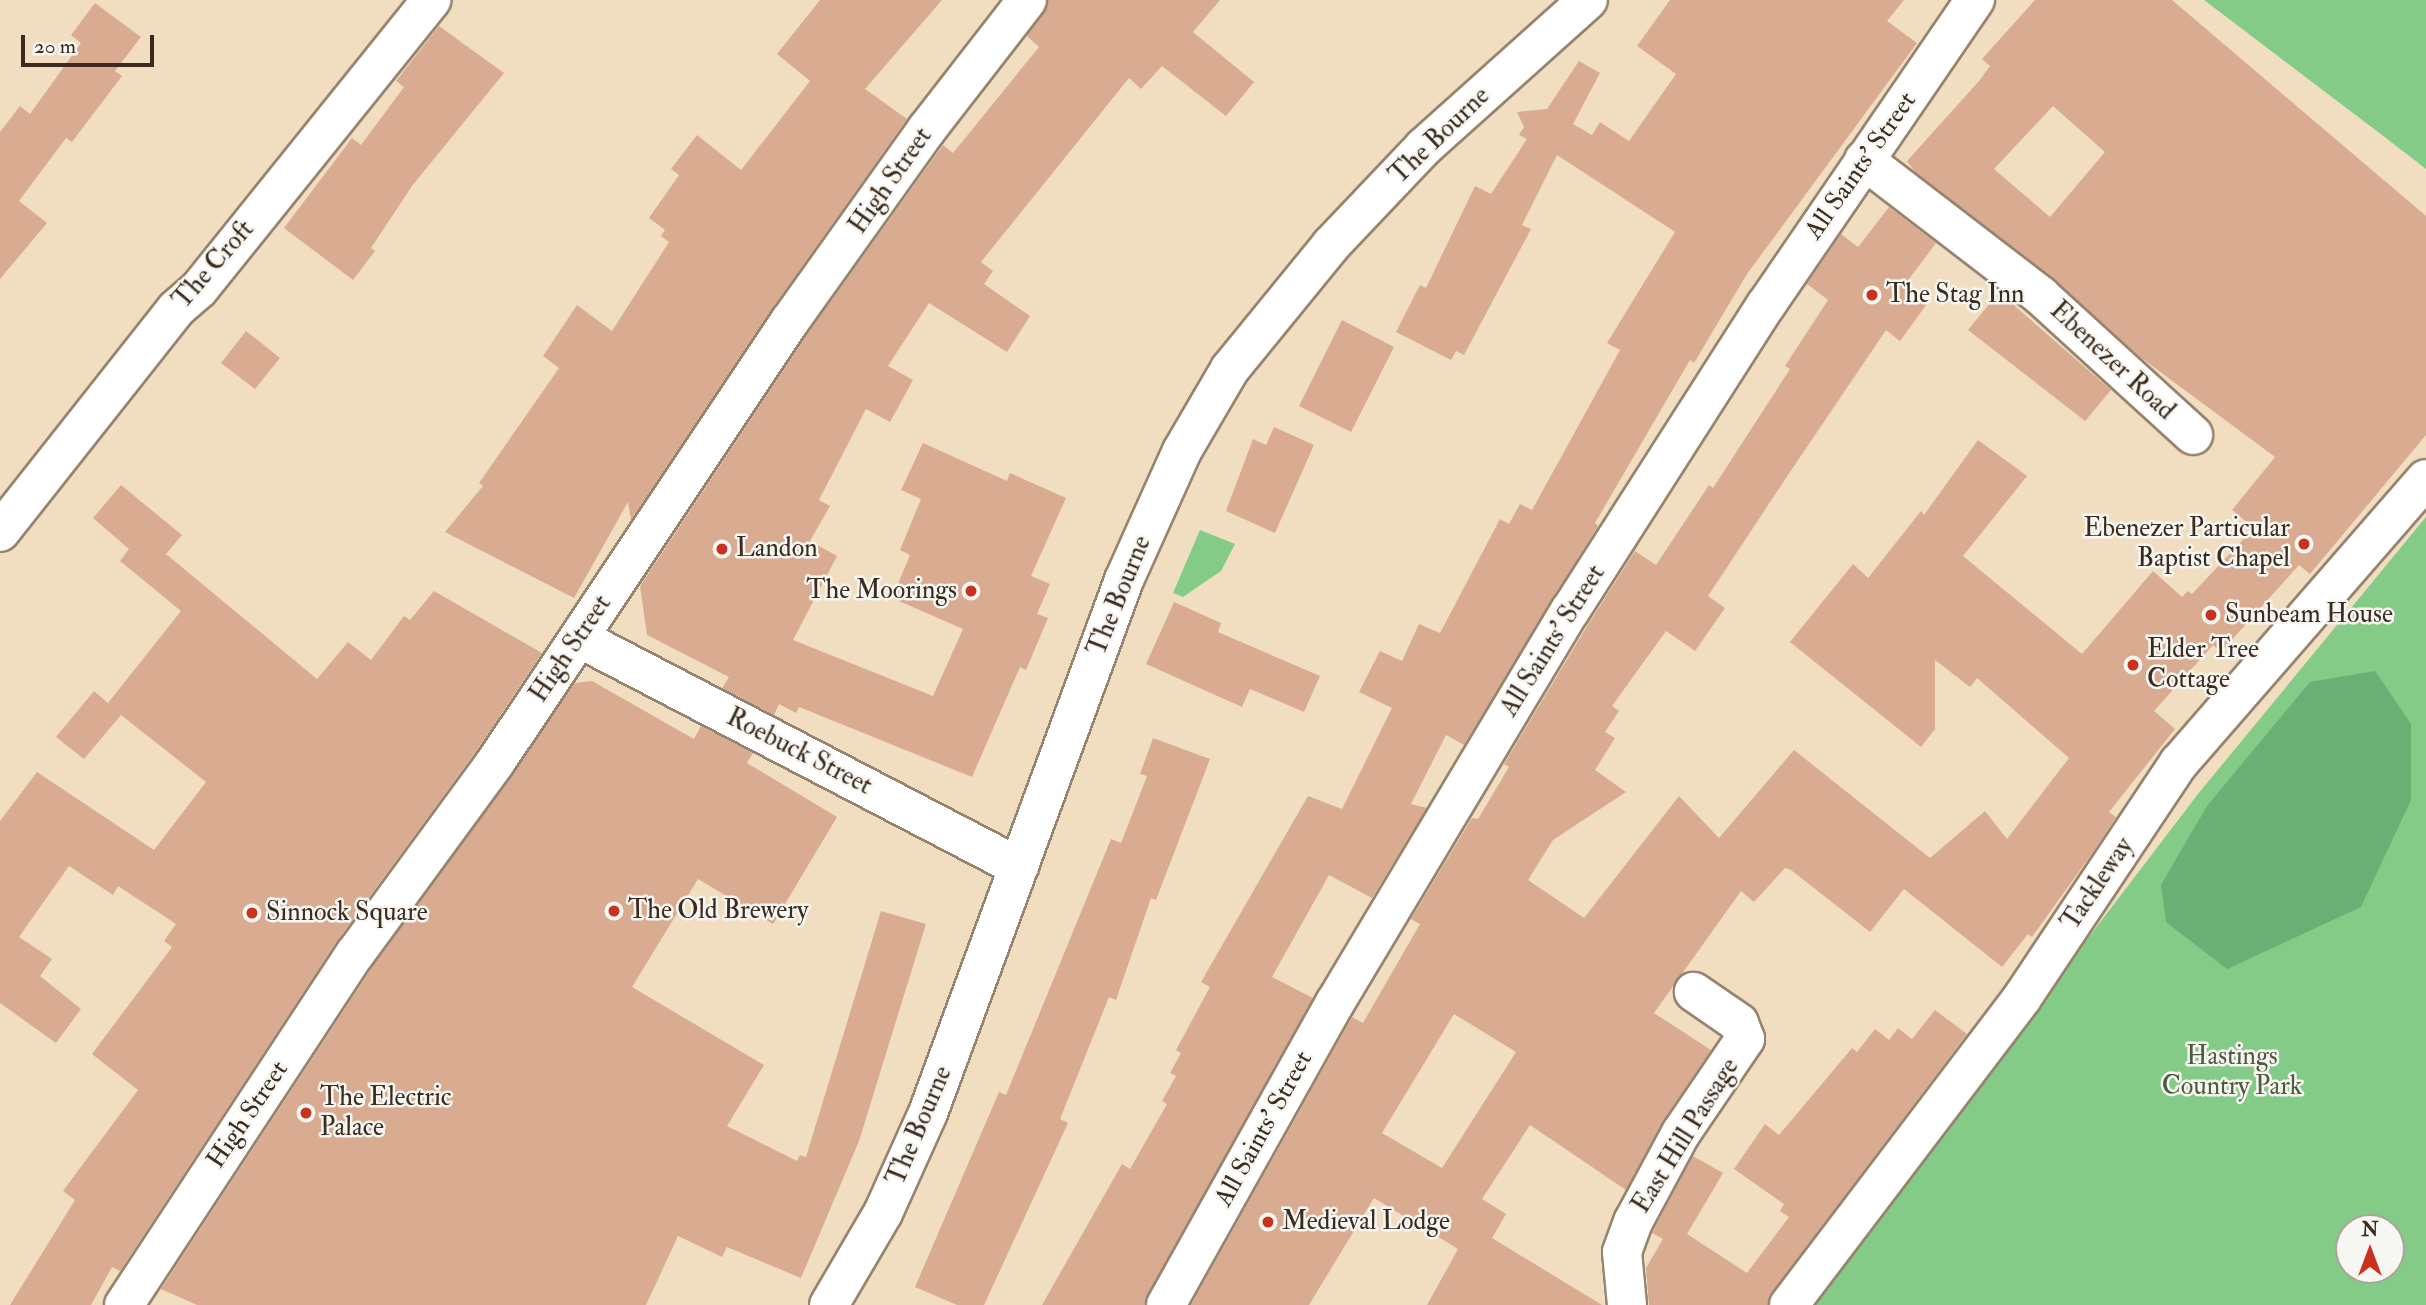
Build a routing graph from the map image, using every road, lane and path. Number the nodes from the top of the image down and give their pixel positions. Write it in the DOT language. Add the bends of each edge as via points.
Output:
graph roads {
  1 [pos="431,0"];
  2 [pos="1027,0"];
  3 [pos="1588,0"];
  4 [pos="1975,0"];
  5 [pos="1864,160"];
  6 [pos="2193,435"];
  7 [pos="2426,478"];
  8 [pos="0,532"];
  9 [pos="579,638"];
  10 [pos="1019,867"];
  11 [pos="1693,992"];
  12 [pos="133,1303"];
  13 [pos="829,1305"];
  14 [pos="1166,1305"];
  15 [pos="1627,1305"];
  16 [pos="1789,1305"];
  1 -- 8 [label="main road, The Croft" via="199,289 176,309"];
  2 -- 9 [label="main road, High Street" via="927,129 790,321"];
  3 -- 10 [label="main road, The Bourne" via="1424,147 1331,246 1230,369 1182,451 1128,569"];
  4 -- 5 [label="main road, All Saints' Street"];
  5 -- 6 [label="main road, Ebenezer Road" via="2041,296"];
  5 -- 14 [label="main road, All Saints' Street" via="1613,544 1474,769 1335,1003"];
  7 -- 16 [label="main road, Tackleway" via="2179,764 2022,998"];
  9 -- 10 [label="main road, Roebuck Street"];
  9 -- 12 [label="main road, High Street" via="482,782 351,961"];
  10 -- 13 [label="main road, The Bourne" via="929,1113 883,1213"];
  11 -- 15 [label="main road, East Hill Passage" via="1739,1023 1745,1039 1681,1133 1633,1222 1622,1252"];
}
